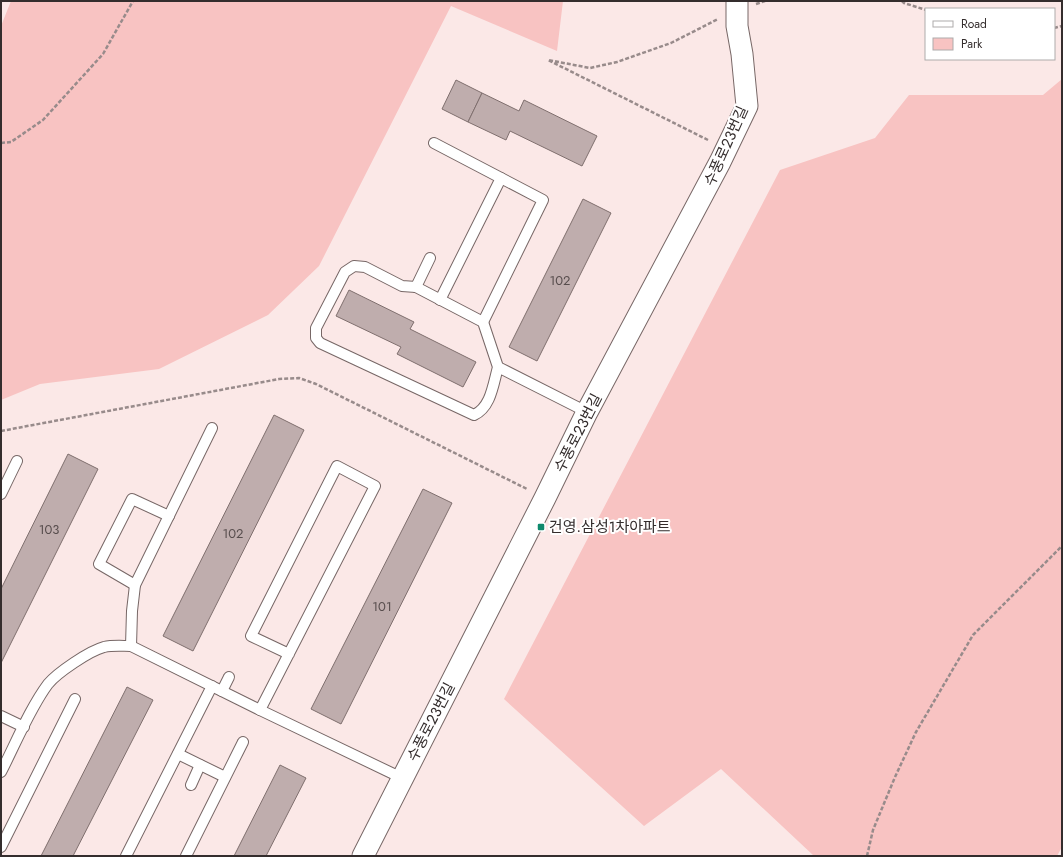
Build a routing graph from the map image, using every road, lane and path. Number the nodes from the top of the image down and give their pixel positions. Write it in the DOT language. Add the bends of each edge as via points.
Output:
graph roads {
  1 [pos="133,1"];
  2 [pos="765,1"];
  3 [pos="902,1"];
  4 [pos="737,5"];
  5 [pos="925,10"];
  6 [pos="1,143"];
  7 [pos="434,143"];
  8 [pos="727,150"];
  9 [pos="501,178"];
  10 [pos="430,258"];
  11 [pos="416,287"];
  12 [pos="440,300"];
  13 [pos="483,322"];
  14 [pos="498,367"];
  15 [pos="587,412"];
  16 [pos="212,428"];
  17 [pos="1,431"];
  18 [pos="18,461"];
  19 [pos="1,494"];
  20 [pos="545,498"];
  21 [pos="169,516"];
  22 [pos="1062,546"];
  23 [pos="135,584"];
  24 [pos="131,646"];
  25 [pos="288,654"];
  26 [pos="229,677"];
  27 [pos="212,686"];
  28 [pos="222,691"];
  29 [pos="75,698"];
  30 [pos="260,710"];
  31 [pos="1,716"];
  32 [pos="24,727"];
  33 [pos="243,742"];
  34 [pos="178,754"];
  35 [pos="200,765"];
  36 [pos="1,772"];
  37 [pos="225,777"];
  38 [pos="402,778"];
  39 [pos="191,785"];
  40 [pos="4,832"];
  41 [pos="1,847"];
  42 [pos="126,856"];
  43 [pos="186,856"];
  44 [pos="363,856"];
  45 [pos="867,856"];
  1 -- 6 [label="path" via="103,54 43,120 11,142"];
  2 -- 4 [label="path"];
  3 -- 5 [label="path"];
  4 -- 8 [label="street, 수풍로23번길" via="747,106"];
  4 -- 8 [label="path" via="671,43 617,62 590,68 548,60"];
  7 -- 9 [label="lane"];
  8 -- 15 [label="street, 수풍로23번길"];
  9 -- 12 [label="lane"];
  9 -- 13 [label="lane" via="543,200"];
  10 -- 11 [label="lane"];
  11 -- 12 [label="lane"];
  11 -- 14 [label="lane" via="402,286 365,267 354,266 345,272 316,328 316,338 320,343 474,416 482,412 487,403"];
  12 -- 13 [label="lane"];
  13 -- 14 [label="lane"];
  14 -- 15 [label="lane"];
  15 -- 20 [label="street, 수풍로23번길"];
  16 -- 21 [label="lane"];
  17 -- 20 [label="path" via="279,379 299,378 316,384"];
  18 -- 19 [label="lane"];
  20 -- 38 [label="street, 수풍로23번길"];
  21 -- 23 [label="lane"];
  21 -- 23 [label="lane" via="132,500 99,564"];
  22 -- 45 [label="path" via="973,635 916,732 874,830"];
  23 -- 24 [label="lane"];
  24 -- 27 [label="lane"];
  24 -- 32 [label="lane" via="102,648 73,663 48,683"];
  25 -- 25 [label="lane" via="375,486 337,466 251,636"];
  25 -- 30 [label="lane"];
  26 -- 28 [label="lane"];
  27 -- 28 [label="lane"];
  27 -- 34 [label="lane"];
  28 -- 30 [label="lane"];
  29 -- 40 [label="lane"];
  30 -- 38 [label="lane"];
  31 -- 32 [label="lane"];
  32 -- 36 [label="lane"];
  33 -- 37 [label="lane"];
  34 -- 35 [label="lane"];
  34 -- 42 [label="lane"];
  35 -- 37 [label="lane"];
  35 -- 39 [label="lane"];
  37 -- 43 [label="lane"];
  38 -- 44 [label="street, 수풍로23번길"];
  40 -- 41 [label="lane"];
}
